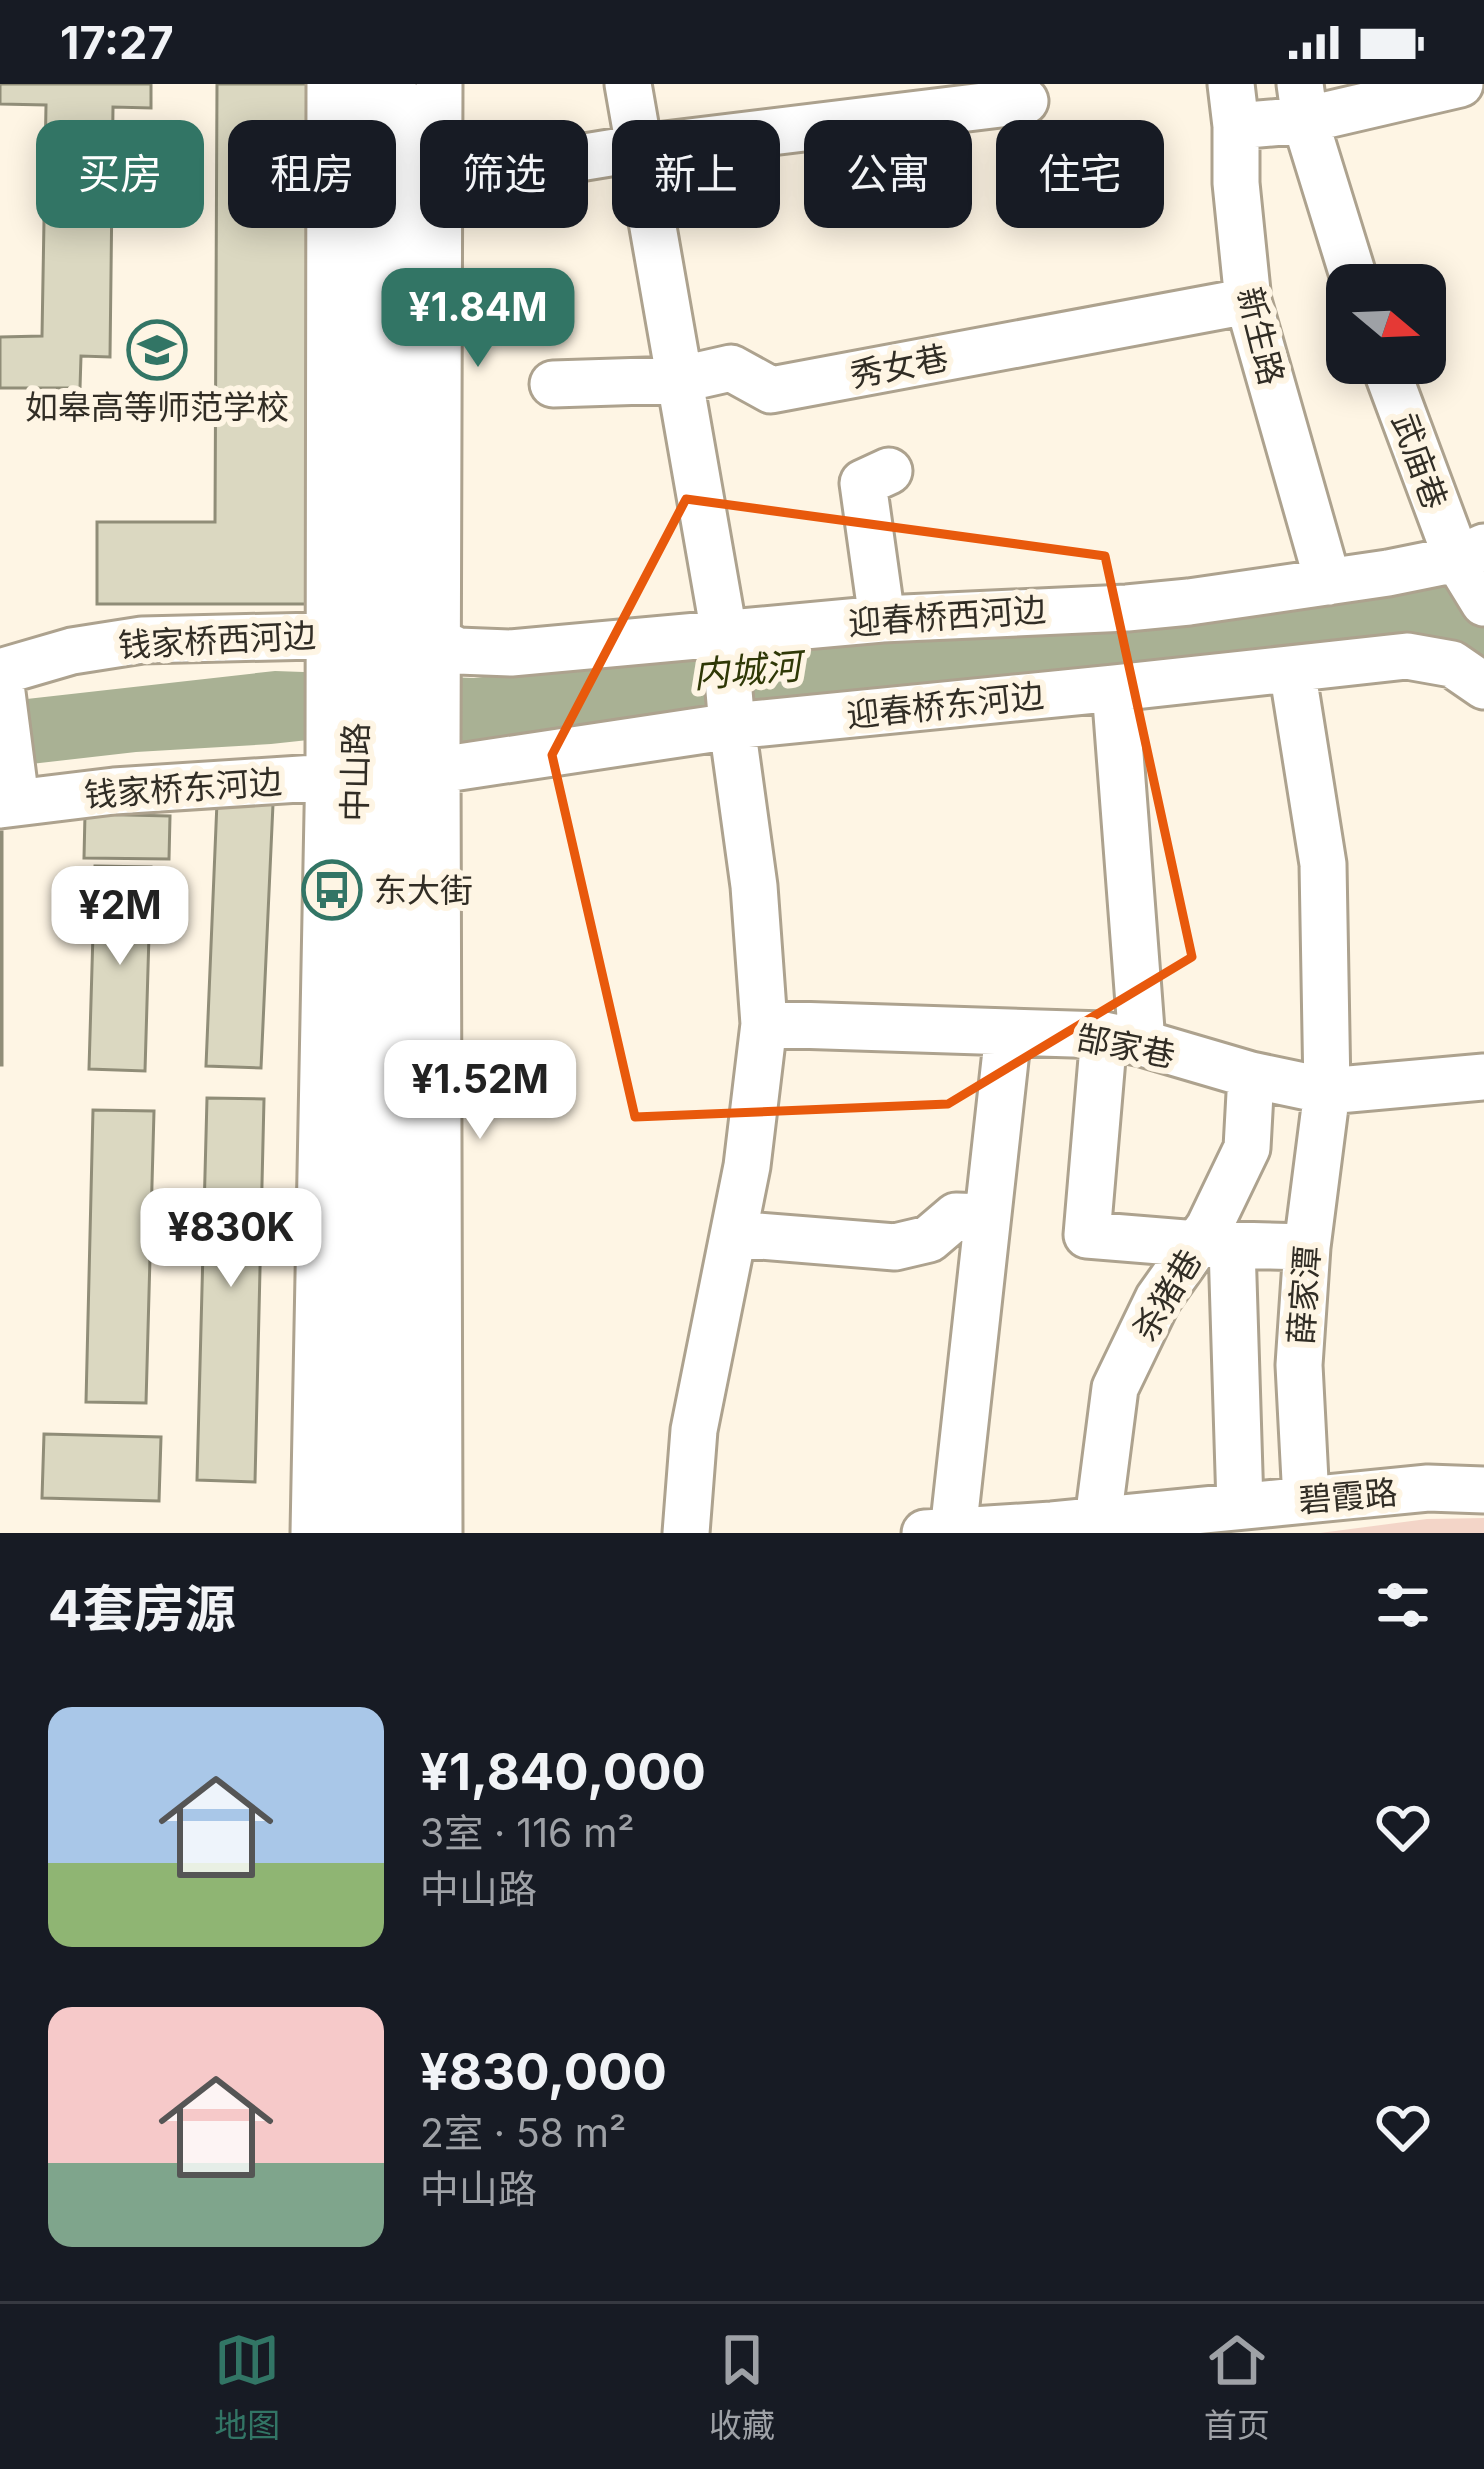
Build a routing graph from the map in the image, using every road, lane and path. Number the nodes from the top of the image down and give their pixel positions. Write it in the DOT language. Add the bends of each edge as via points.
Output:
graph roads {
  1 [pos="330,84"];
  2 [pos="365,84"];
  3 [pos="401,84"];
  4 [pos="439,84"];
  5 [pos="628,84"];
  6 [pos="1460,84"];
  7 [pos="1025,101"];
  8 [pos="1302,102"];
  9 [pos="1233,105"];
  10 [pos="438,120"];
  11 [pos="635,120"];
  12 [pos="780,131"];
  13 [pos="434,228"];
  14 [pos="653,228"];
  15 [pos="1350,264"];
  16 [pos="1248,301"];
  17 [pos="678,380"];
  18 [pos="554,383"];
  19 [pos="1394,384"];
  20 [pos="889,470"];
  21 [pos="1470,553"];
  22 [pos="1328,582"];
  23 [pos="1484,603"];
  24 [pos="882,619"];
  25 [pos="1484,621"];
  26 [pos="724,632"];
  27 [pos="381,643"];
  28 [pos="1292,669"];
  29 [pos="1468,675"];
  30 [pos="1,681"];
  31 [pos="1115,688"];
  32 [pos="732,726"];
  33 [pos="380,767"];
  34 [pos="10,794"];
  35 [pos="764,1024"];
  36 [pos="1008,1034"];
  37 [pos="1123,1039"];
  38 [pos="1251,1075"];
  39 [pos="1484,1077"];
  40 [pos="1327,1091"];
  41 [pos="987,1217"];
  42 [pos="734,1234"];
  43 [pos="1215,1245"];
  44 [pos="1307,1247"];
  45 [pos="1484,1490"];
  46 [pos="1306,1500"];
  47 [pos="1240,1505"];
  48 [pos="1098,1520"];
  49 [pos="953,1532"];
  50 [pos="314,1533"];
  51 [pos="347,1533"];
  52 [pos="400,1533"];
  53 [pos="440,1533"];
  54 [pos="686,1533"];
  55 [pos="926,1533"];
  1 -- 27 [label="street"];
  2 -- 27 [label="main road, 中山路"];
  3 -- 27 [label="main road, 中山路"];
  4 -- 10 [label="street"];
  5 -- 11 [label="street"];
  6 -- 8 [label="street"];
  7 -- 12 [label="street"];
  8 -- 9 [label="street"];
  8 -- 15 [label="street"];
  9 -- 16 [label="street, 新生路"];
  13 -- 27 [label="street"];
  14 -- 17 [label="street"];
  16 -- 17 [label="street, 秀女巷" via="771,390 731,368"];
  16 -- 22 [label="street, 新生路"];
  17 -- 18 [label="street, 秀女巷"];
  17 -- 26 [label="street"];
  19 -- 21 [label="street, 武庙巷"];
  20 -- 24 [label="street" via="863,483"];
  21 -- 22 [label="street, 迎春桥西河边"];
  21 -- 23 [label="street, 武庙巷"];
  22 -- 24 [label="street, 迎春桥西河边" via="1127,608"];
  24 -- 26 [label="street, 迎春桥西河边"];
  25 -- 29 [label="street"];
  26 -- 27 [label="street, 迎春桥西河边" via="511,653"];
  26 -- 32 [label="street"];
  27 -- 30 [label="street, 钱家桥西河边" via="142,640 72,651"];
  27 -- 33 [label="main road, 中山路"];
  27 -- 33 [label="street"];
  28 -- 29 [label="street, 迎春桥东河边" via="1406,656"];
  28 -- 31 [label="street, 迎春桥东河边"];
  28 -- 40 [label="street, 薛家潭" via="1323,864"];
  30 -- 34 [label="street"];
  31 -- 32 [label="street, 迎春桥东河边"];
  31 -- 37 [label="street"];
  32 -- 33 [label="street, 迎春桥东河边"];
  32 -- 35 [label="street"];
  33 -- 34 [label="street, 钱家桥东河边"];
  33 -- 50 [label="street"];
  33 -- 51 [label="main road, 中山路"];
  33 -- 52 [label="main road, 中山路"];
  33 -- 53 [label="street"];
  35 -- 36 [label="street, 郜家巷"];
  35 -- 42 [label="street"];
  36 -- 37 [label="street, 郜家巷"];
  36 -- 41 [label="street"];
  37 -- 38 [label="street, 郜家巷"];
  37 -- 43 [label="street" via="1088,1235"];
  38 -- 40 [label="street, 郜家巷"];
  38 -- 43 [label="street, 杀猪巷" via="1247,1148 1209,1227"];
  39 -- 40 [label="street, 郜家巷"];
  40 -- 44 [label="street, 薛家潭"];
  41 -- 42 [label="street" via="956,1216 929,1239 896,1247"];
  41 -- 49 [label="street"];
  42 -- 54 [label="street" via="694,1430"];
  43 -- 44 [label="street"];
  43 -- 47 [label="street"];
  43 -- 48 [label="street, 杀猪巷" via="1158,1299 1115,1388"];
  44 -- 46 [label="street, 薛家潭" via="1299,1365"];
  45 -- 46 [label="street, 碧霞路"];
  46 -- 47 [label="street, 碧霞路"];
  47 -- 48 [label="street, 碧霞路"];
  48 -- 49 [label="street, 碧霞路"];
  49 -- 55 [label="street, 碧霞路"];
}
